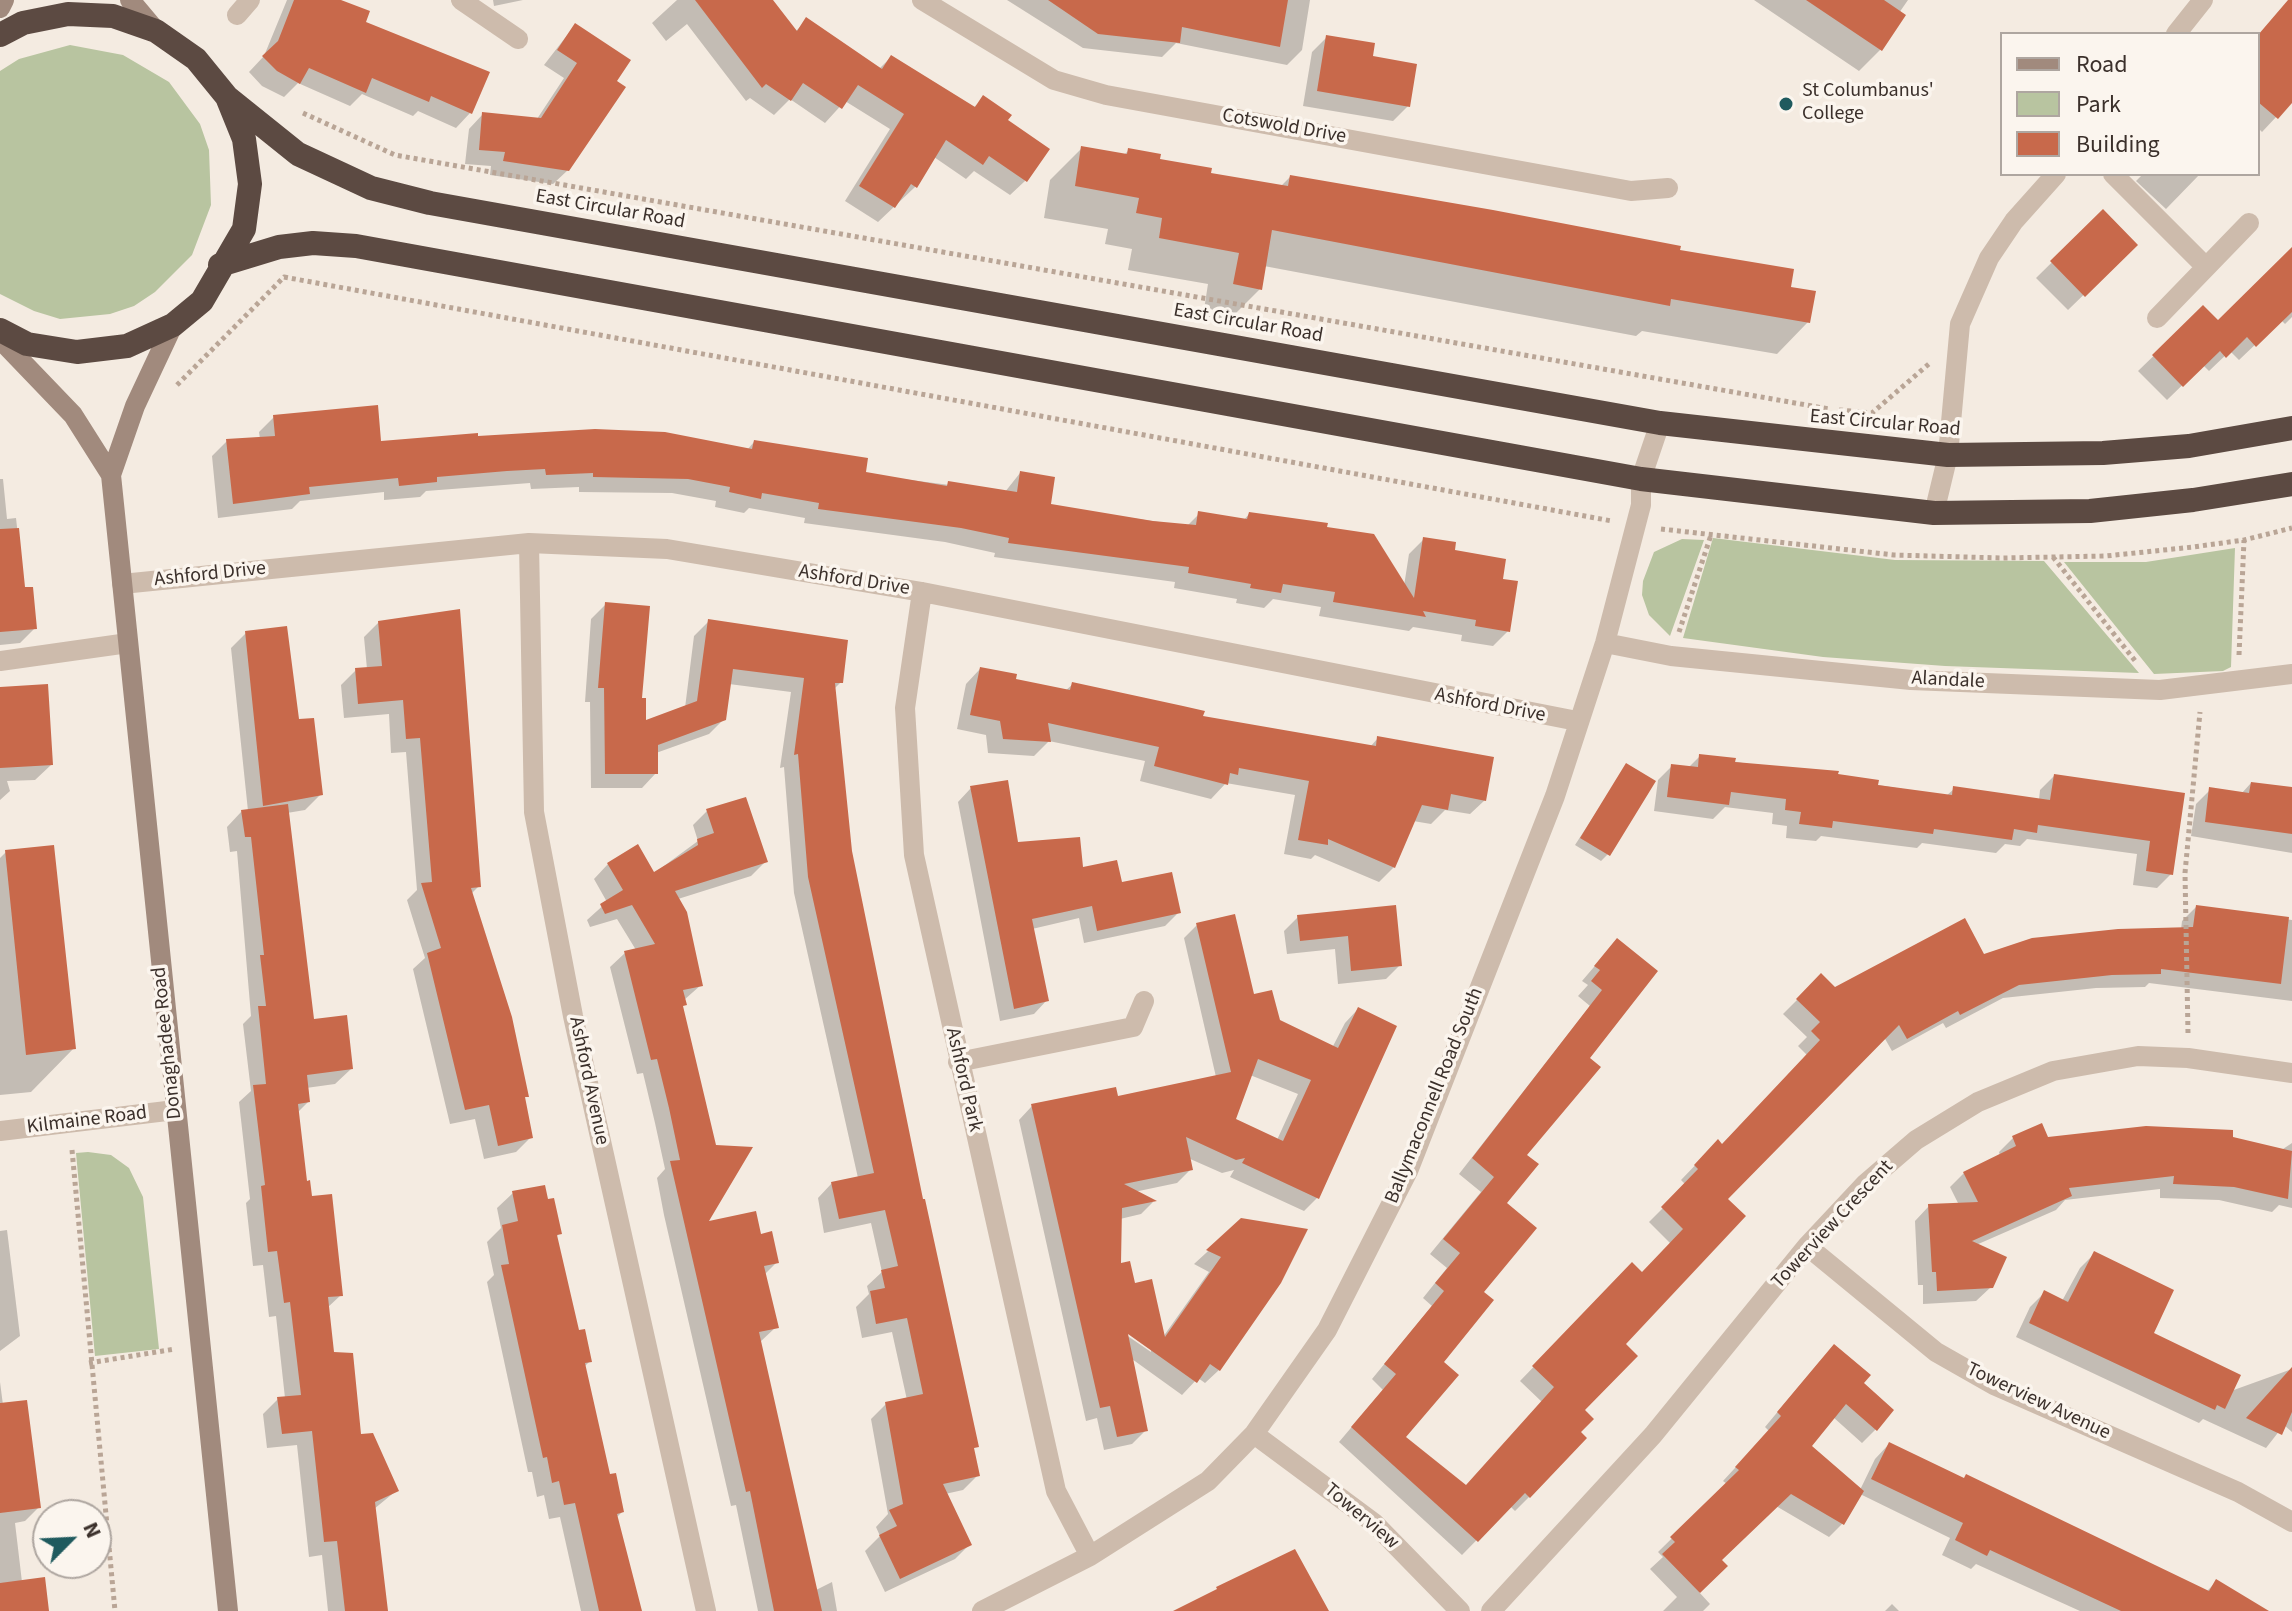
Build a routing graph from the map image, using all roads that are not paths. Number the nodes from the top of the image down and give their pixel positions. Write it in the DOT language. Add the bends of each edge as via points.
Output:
graph roads {
  1 [pos="4,0"];
  2 [pos="130,0"];
  3 [pos="461,0"];
  4 [pos="922,0"];
  5 [pos="2203,0"];
  6 [pos="0,8"];
  7 [pos="156,31"];
  8 [pos="2178,32"];
  9 [pos="0,35"];
  10 [pos="518,39"];
  11 [pos="227,97"];
  12 [pos="2054,176"];
  13 [pos="2115,176"];
  14 [pos="1668,188"];
  15 [pos="2249,223"];
  16 [pos="220,265"];
  17 [pos="2206,267"];
  18 [pos="2157,318"];
  19 [pos="173,325"];
  20 [pos="0,330"];
  21 [pos="0,339"];
  22 [pos="1660,423"];
  23 [pos="2292,428"];
  24 [pos="1948,455"];
  25 [pos="111,475"];
  26 [pos="1641,479"];
  27 [pos="2292,484"];
  28 [pos="1934,513"];
  29 [pos="529,543"];
  30 [pos="122,584"];
  31 [pos="922,592"];
  32 [pos="128,643"];
  33 [pos="1605,643"];
  34 [pos="0,661"];
  35 [pos="2292,674"];
  36 [pos="1577,721"];
  37 [pos="1144,1001"];
  38 [pos="958,1062"];
  39 [pos="2292,1073"];
  40 [pos="175,1110"];
  41 [pos="0,1131"];
  42 [pos="1807,1246"];
  43 [pos="1254,1434"];
  44 [pos="2292,1522"];
  45 [pos="1090,1556"];
  46 [pos="228,1611"];
  47 [pos="706,1611"];
  48 [pos="982,1611"];
  49 [pos="1460,1611"];
  50 [pos="1491,1611"];
  1 -- 6 [label="main road"];
  2 -- 7 [label="main road"];
  3 -- 10 [label="street"];
  4 -- 14 [label="street, Cotswold Drive" via="1054,80 1106,95 1631,191"];
  5 -- 8 [label="street"];
  7 -- 9 [label="highway" via="113,16 68,14 23,23"];
  7 -- 11 [label="highway" via="196,59"];
  11 -- 16 [label="highway" via="244,139 250,184 244,229"];
  11 -- 22 [label="highway, East Circular Road" via="298,154 371,188 430,203"];
  12 -- 24 [label="street" via="1989,258 1960,324"];
  13 -- 17 [label="street"];
  15 -- 17 [label="street"];
  16 -- 19 [label="highway" via="202,301"];
  16 -- 26 [label="highway" via="279,247 356,246"];
  17 -- 18 [label="street"];
  19 -- 20 [label="highway" via="127,346 77,352 27,344"];
  19 -- 25 [label="main road, Donaghadee Road" via="135,406"];
  21 -- 25 [label="main road, Donaghadee Road" via="73,415"];
  22 -- 24 [label="highway, East Circular Road"];
  22 -- 26 [label="street, Ballymaconnell Road South"];
  23 -- 24 [label="highway, East Circular Road" via="2189,446 2103,453"];
  24 -- 28 [label="street"];
  25 -- 30 [label="main road, Donaghadee Road"];
  26 -- 28 [label="highway"];
  26 -- 33 [label="street, Ballymaconnell Road South" via="1641,505"];
  27 -- 28 [label="highway" via="2090,511"];
  29 -- 30 [label="street, Ashford Drive"];
  29 -- 31 [label="street, Ashford Drive" via="667,549"];
  29 -- 47 [label="street, Ashford Avenue" via="534,812 573,1016"];
  30 -- 32 [label="main road, Donaghadee Road"];
  31 -- 36 [label="street, Ashford Drive"];
  31 -- 38 [label="street, Ashford Park" via="905,708 914,855"];
  32 -- 34 [label="street"];
  32 -- 40 [label="main road, Donaghadee Road"];
  33 -- 35 [label="street, Alandale" via="1671,656 1911,680 2160,690"];
  33 -- 36 [label="street, Ballymaconnell Road South"];
  36 -- 43 [label="street, Ballymaconnell Road South" via="1555,796 1408,1171 1327,1330"];
  37 -- 38 [label="street" via="1133,1027"];
  38 -- 45 [label="street, Ashford Park" via="1056,1491"];
  39 -- 42 [label="street, Towerview Crescent" via="2138,1056 2053,1071 1978,1102 1916,1140 1865,1184"];
  40 -- 41 [label="street, Kilmaine Road"];
  40 -- 46 [label="main road, Donaghadee Road"];
  42 -- 44 [label="street, Towerview Avenue" via="1948,1359"];
  42 -- 50 [label="street, Towerview Crescent" via="1653,1435"];
  43 -- 45 [label="street, Ballymaconnell Road South" via="1208,1481"];
  43 -- 49 [label="street, Towerview" via="1374,1523"];
  45 -- 48 [label="street, Ballymaconnell Road South"];
}
